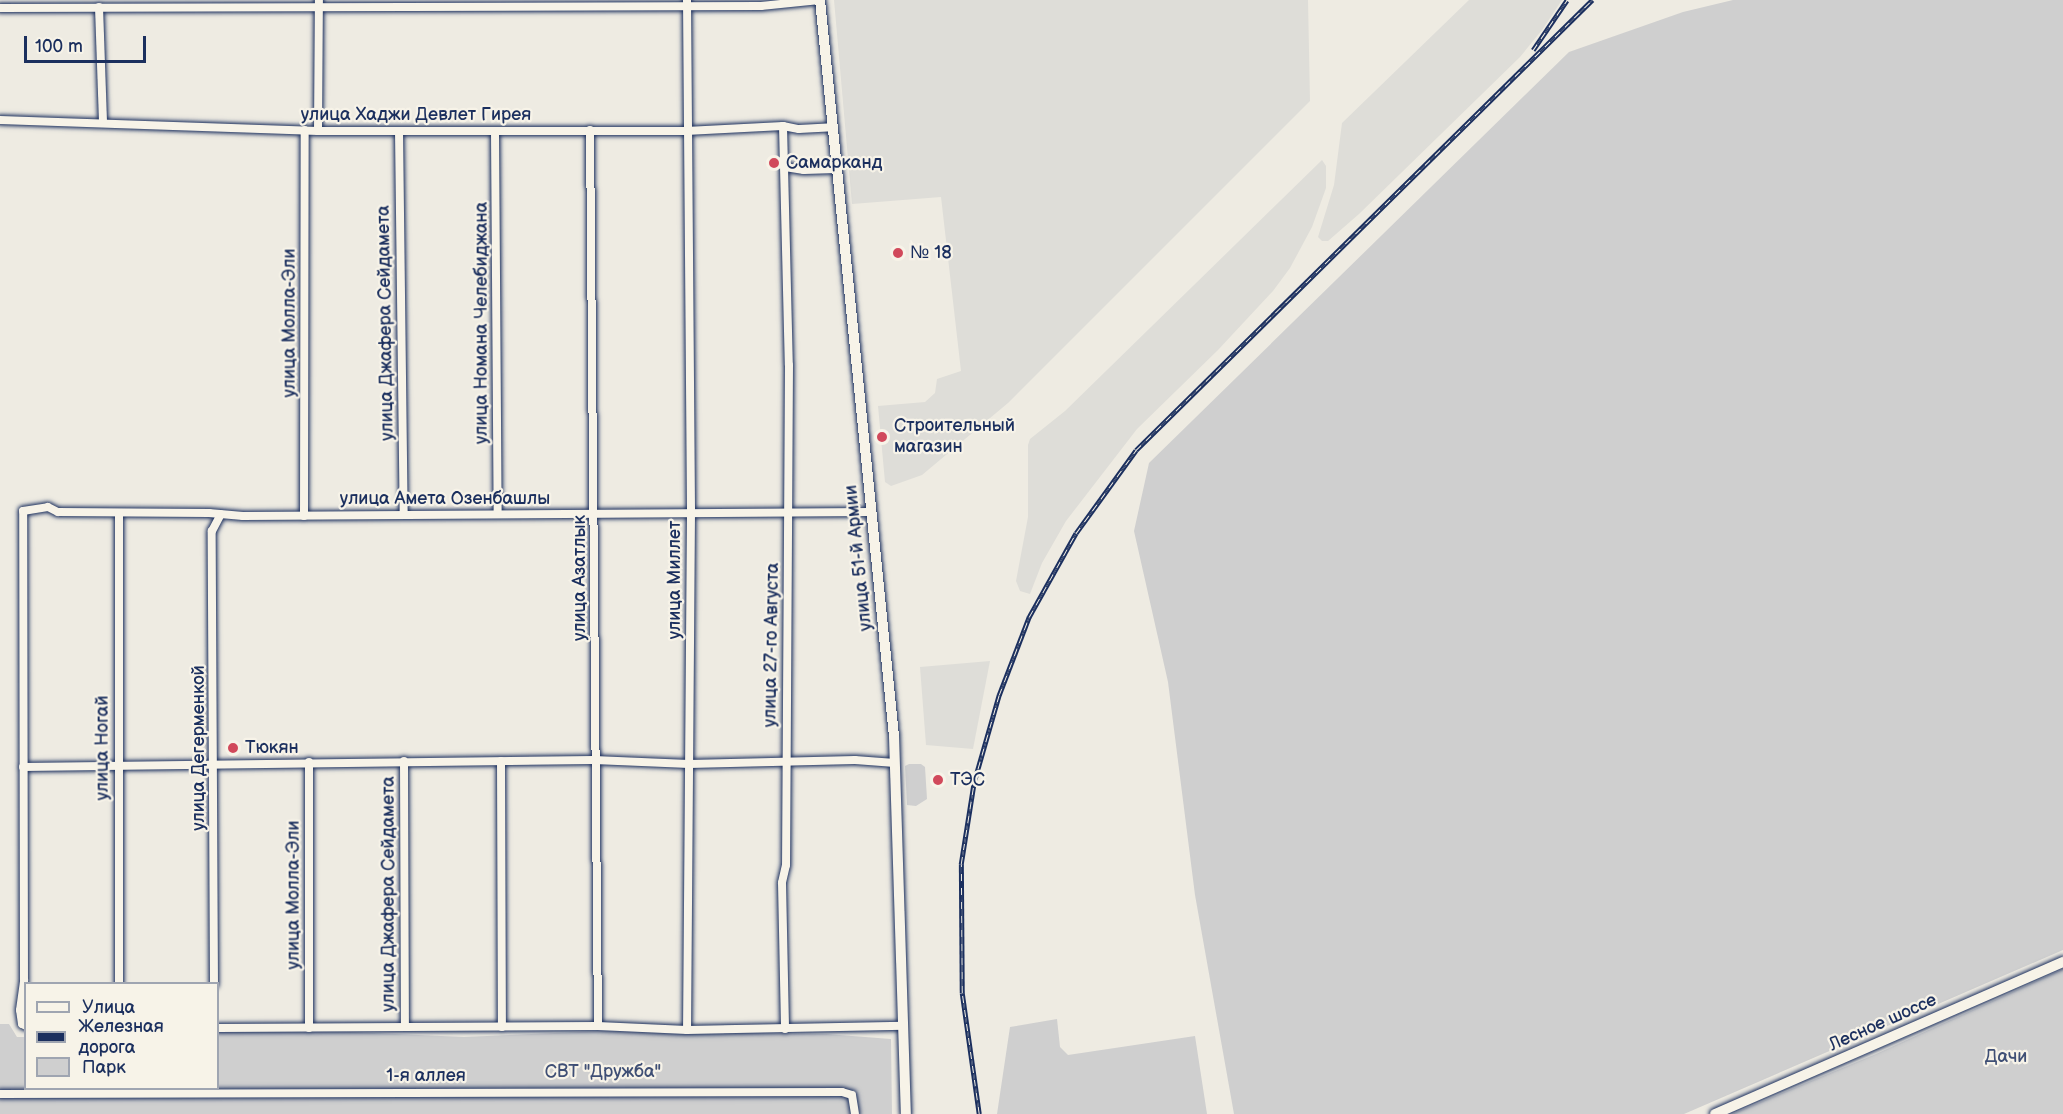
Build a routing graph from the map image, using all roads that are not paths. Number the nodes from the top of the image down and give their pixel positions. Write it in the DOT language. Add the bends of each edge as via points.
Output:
graph roads {
  1 [pos="820,0"];
  2 [pos="319,3"];
  3 [pos="687,3"];
  4 [pos="0,8"];
  5 [pos="99,8"];
  6 [pos="0,120"];
  7 [pos="103,122"];
  8 [pos="783,126"];
  9 [pos="832,127"];
  10 [pos="305,130"];
  11 [pos="590,130"];
  12 [pos="318,131"];
  13 [pos="399,131"];
  14 [pos="686,131"];
  15 [pos="495,132"];
  16 [pos="784,166"];
  17 [pos="836,169"];
  18 [pos="788,512"];
  19 [pos="870,512"];
  20 [pos="119,513"];
  21 [pos="595,513"];
  22 [pos="691,513"];
  23 [pos="221,514"];
  24 [pos="498,514"];
  25 [pos="404,515"];
  26 [pos="304,516"];
  27 [pos="594,760"];
  28 [pos="404,761"];
  29 [pos="501,761"];
  30 [pos="309,762"];
  31 [pos="786,762"];
  32 [pos="215,763"];
  33 [pos="895,763"];
  34 [pos="689,764"];
  35 [pos="118,765"];
  36 [pos="23,766"];
  37 [pos="2063,962"];
  38 [pos="119,982"];
  39 [pos="214,982"];
  40 [pos="24,1025"];
  41 [pos="598,1026"];
  42 [pos="904,1026"];
  43 [pos="405,1027"];
  44 [pos="502,1027"];
  45 [pos="219,1028"];
  46 [pos="309,1028"];
  47 [pos="785,1029"];
  48 [pos="687,1030"];
  49 [pos="0,1094"];
  50 [pos="855,1114"];
  51 [pos="906,1114"];
  52 [pos="1715,1114"];
  1 -- 3 [label="street" via="761,6"];
  1 -- 9 [label="main road, улица 51-й Армии"];
  2 -- 3 [label="street"];
  2 -- 5 [label="street"];
  2 -- 12 [label="street"];
  3 -- 14 [label="street, улица Миллет"];
  4 -- 5 [label="street"];
  5 -- 7 [label="street"];
  6 -- 7 [label="street, улица Хаджи Девлет Гирея"];
  7 -- 10 [label="street, улица Хаджи Девлет Гирея"];
  8 -- 9 [label="street, улица Хаджи Девлет Гирея"];
  8 -- 14 [label="street, улица Хаджи Девлет Гирея"];
  8 -- 16 [label="street, улица 27-го Августа"];
  9 -- 17 [label="main road, улица 51-й Армии"];
  10 -- 12 [label="street, улица Хаджи Девлет Гирея"];
  10 -- 26 [label="street, улица Молла-Эли"];
  11 -- 14 [label="street, улица Хаджи Девлет Гирея"];
  11 -- 15 [label="street, улица Хаджи Девлет Гирея"];
  11 -- 21 [label="street, улица Азатлык"];
  12 -- 13 [label="street, улица Хаджи Девлет Гирея"];
  13 -- 15 [label="street, улица Хаджи Девлет Гирея"];
  13 -- 25 [label="street, улица Джафера Сейдамета"];
  14 -- 22 [label="street, улица Миллет"];
  15 -- 24 [label="street, улица Номана Челебиджана"];
  16 -- 17 [label="street"];
  16 -- 18 [label="street, улица 27-го Августа"];
  17 -- 19 [label="main road, улица 51-й Армии"];
  18 -- 19 [label="street, улица Амета Озенбашлы"];
  18 -- 22 [label="street, улица Амета Озенбашлы"];
  18 -- 31 [label="street, улица 27-го Августа"];
  19 -- 33 [label="main road, улица 51-й Армии"];
  20 -- 23 [label="street, улица Амета Озенбашлы"];
  20 -- 35 [label="street, улица Ногай"];
  20 -- 36 [label="street, улица Амета Озенбашлы" via="58,512 48,507 23,511"];
  21 -- 22 [label="street, улица Амета Озенбашлы"];
  21 -- 24 [label="street, улица Амета Озенбашлы"];
  21 -- 27 [label="street, улица Азатлык"];
  22 -- 34 [label="street, улица Миллет"];
  23 -- 26 [label="street, улица Амета Озенбашлы"];
  23 -- 32 [label="street, улица Дегерменкой" via="212,531"];
  24 -- 25 [label="street, улица Амета Озенбашлы"];
  25 -- 26 [label="street, улица Амета Озенбашлы"];
  27 -- 29 [label="street"];
  27 -- 34 [label="street"];
  27 -- 41 [label="street, улица Азатлык"];
  28 -- 29 [label="street"];
  28 -- 30 [label="street"];
  28 -- 43 [label="street, улица Джафера Сейдамета"];
  29 -- 44 [label="street"];
  30 -- 32 [label="street"];
  30 -- 46 [label="street, улица Молла-Эли"];
  31 -- 33 [label="street"];
  31 -- 34 [label="street"];
  31 -- 47 [label="street, улица 27-го Августа" via="786,865 782,882"];
  32 -- 35 [label="street"];
  32 -- 39 [label="street, улица Дегерменкой"];
  33 -- 42 [label="main road, улица 51-й Армии"];
  34 -- 48 [label="street, улица Миллет"];
  35 -- 36 [label="street"];
  35 -- 38 [label="street, улица Ногай"];
  36 -- 40 [label="street"];
  37 -- 52 [label="main road, Лесное шоссе"];
  41 -- 44 [label="street"];
  41 -- 48 [label="street"];
  42 -- 47 [label="street"];
  42 -- 51 [label="main road, улица 51-й Армии"];
  43 -- 44 [label="street"];
  43 -- 46 [label="street"];
  45 -- 46 [label="street"];
  47 -- 48 [label="street"];
  49 -- 50 [label="street, 1-я аллея" via="842,1092 852,1095"];
}
